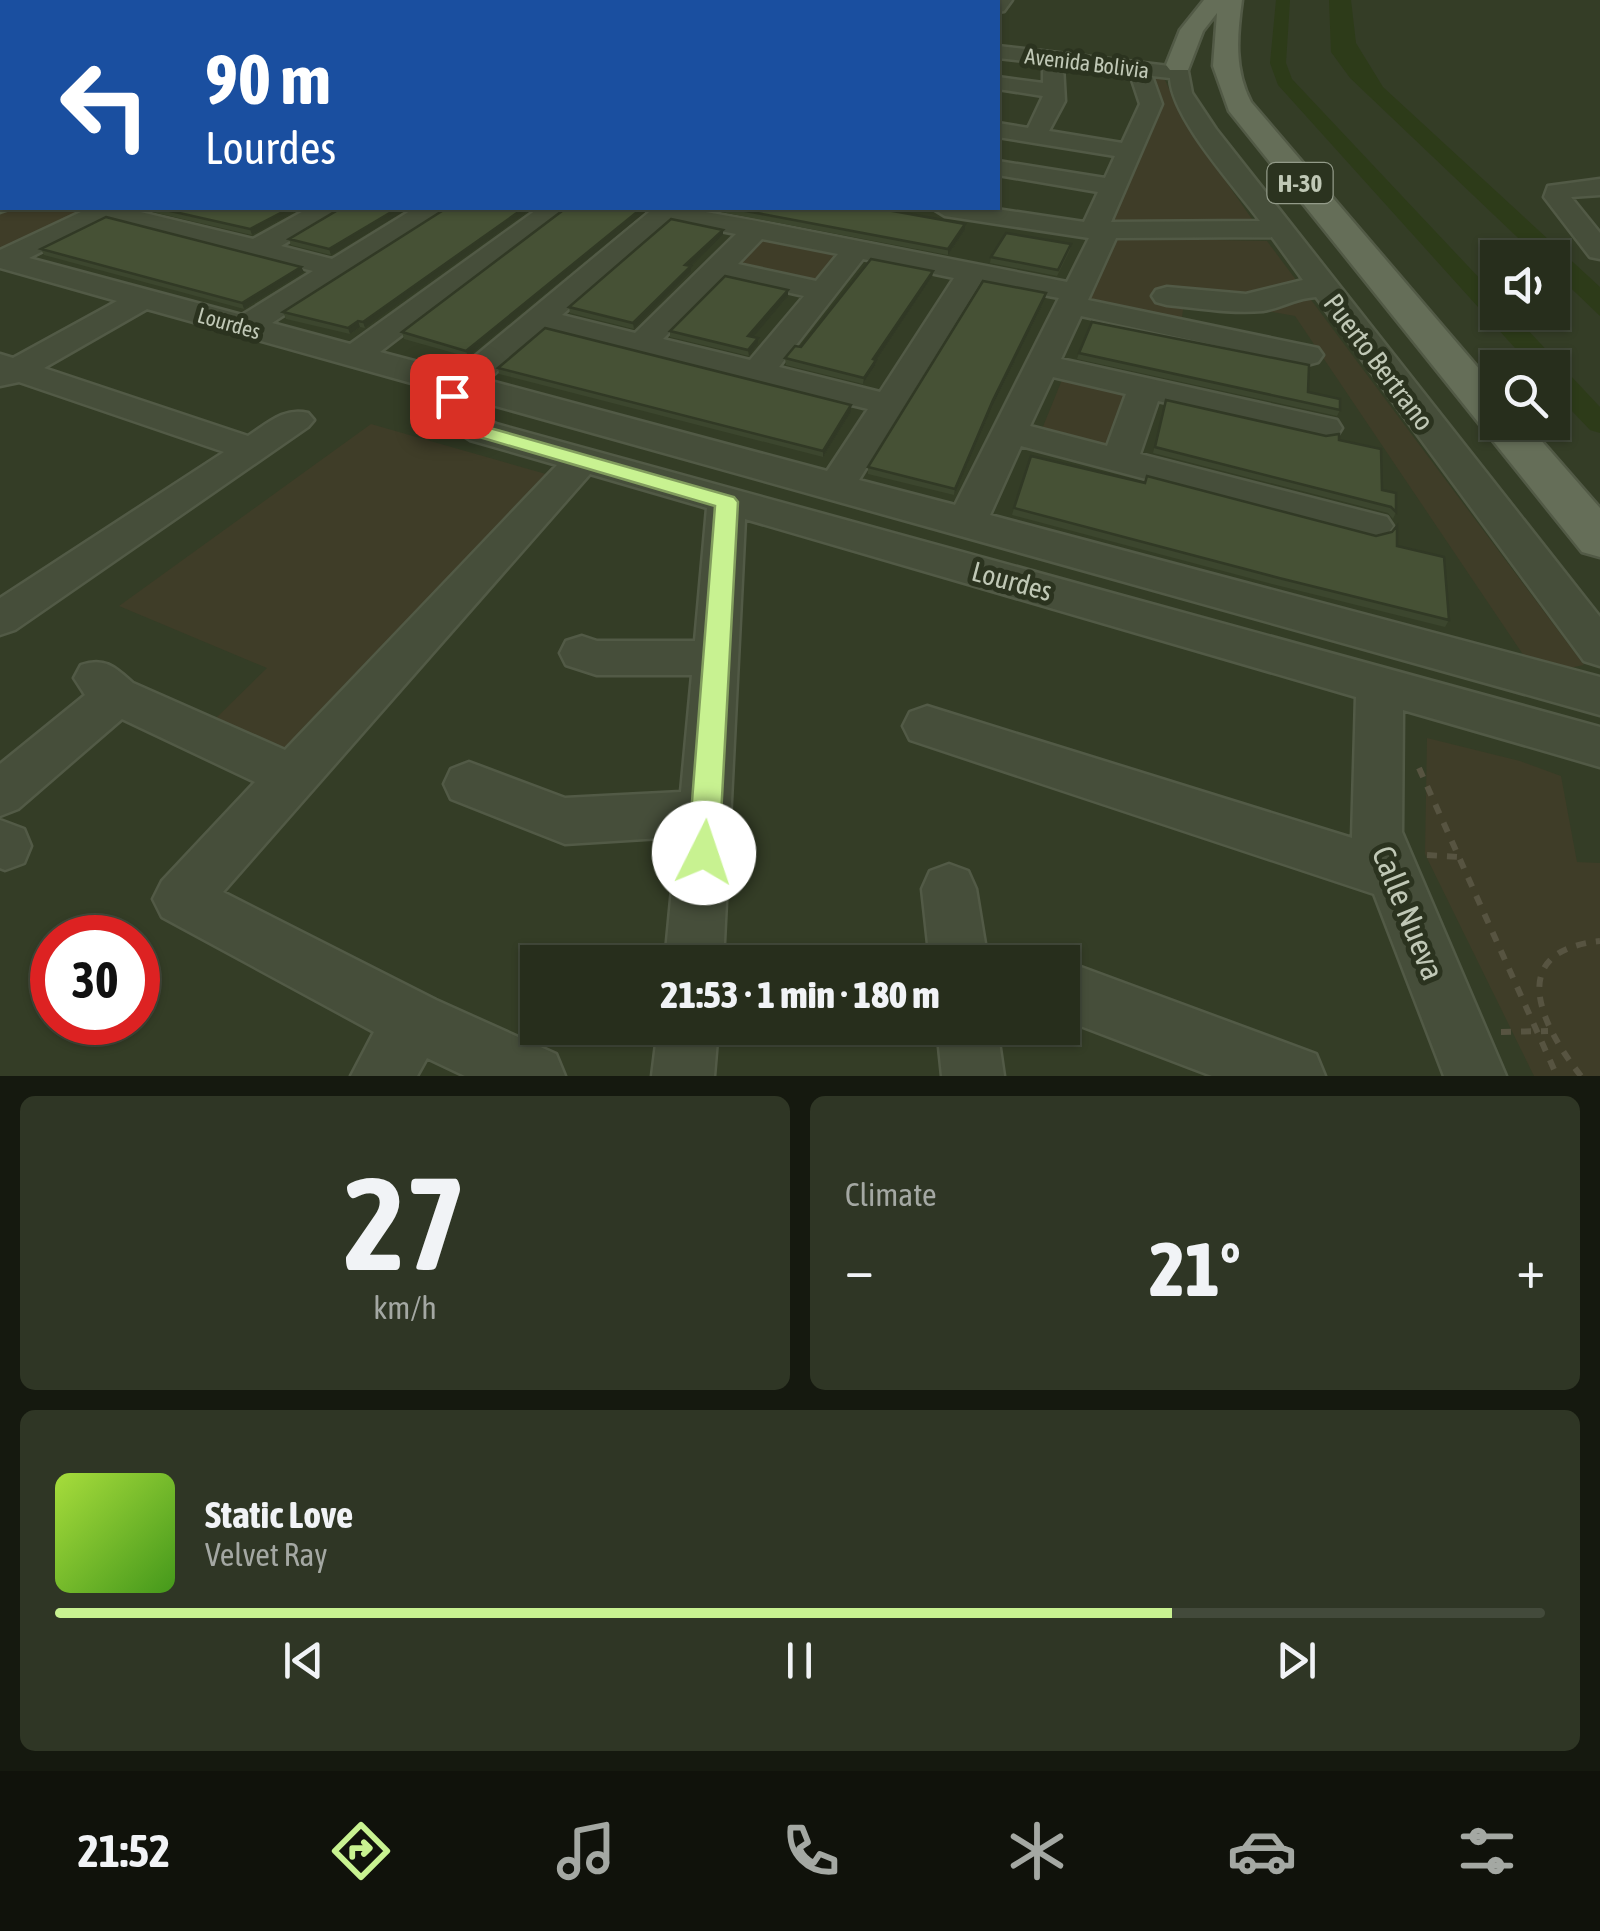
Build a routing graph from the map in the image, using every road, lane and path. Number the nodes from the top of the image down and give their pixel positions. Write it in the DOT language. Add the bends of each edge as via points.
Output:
graph roads {
  1 [pos="1216,0"];
  2 [pos="1231,0"];
  3 [pos="1004,48"];
  4 [pos="1053,59"];
  5 [pos="1178,69"];
  6 [pos="1140,70"];
  7 [pos="1000,83"];
  8 [pos="1055,91"];
  9 [pos="1000,130"];
  10 [pos="1035,136"];
  11 [pos="1130,151"];
  12 [pos="1000,168"];
  13 [pos="1600,186"];
  14 [pos="1112,187"];
  15 [pos="99,210"];
  16 [pos="110,210"];
  17 [pos="202,210"];
  18 [pos="324,210"];
  19 [pos="429,210"];
  20 [pos="552,210"];
  21 [pos="667,210"];
  22 [pos="956,210"];
  23 [pos="169,226"];
  24 [pos="1280,229"];
  25 [pos="758,230"];
  26 [pos="1099,231"];
  27 [pos="1599,248"];
  28 [pos="256,249"];
  29 [pos="856,250"];
  30 [pos="1,260"];
  31 [pos="718,268"];
  32 [pos="338,269"];
  33 [pos="972,273"];
  34 [pos="1323,288"];
  35 [pos="823,291"];
  36 [pos="1167,296"];
  37 [pos="142,298"];
  38 [pos="1074,299"];
  39 [pos="540,319"];
  40 [pos="245,328"];
  41 [pos="642,344"];
  42 [pos="1307,355"];
  43 [pos="353,357"];
  44 [pos="1042,365"];
  45 [pos="6,371"];
  46 [pos="758,372"];
  47 [pos="459,387"];
  48 [pos="1145,390"];
  49 [pos="1480,397"];
  50 [pos="888,404"];
  51 [pos="296,420"];
  52 [pos="1324,428"];
  53 [pos="1010,432"];
  54 [pos="1516,440"];
  55 [pos="252,450"];
  56 [pos="584,460"];
  57 [pos="1120,460"];
  58 [pos="836,486"];
  59 [pos="727,502"];
  60 [pos="967,521"];
  61 [pos="1373,526"];
  62 [pos="1600,540"];
  63 [pos="8,606"];
  64 [pos="1600,649"];
  65 [pos="582,654"];
  66 [pos="716,658"];
  67 [pos="1380,683"];
  68 [pos="1600,696"];
  69 [pos="927,726"];
  70 [pos="1600,747"];
  71 [pos="1418,766"];
  72 [pos="294,777"];
  73 [pos="469,784"];
  74 [pos="0,794"];
  75 [pos="707,813"];
  76 [pos="1392,875"];
  77 [pos="949,889"];
  78 [pos="1600,941"];
  79 [pos="695,945"];
  80 [pos="966,945"];
  81 [pos="1080,995"];
  82 [pos="414,1021"];
  83 [pos="686,1045"];
  84 [pos="969,1045"];
  85 [pos="382,1076"];
  86 [pos="534,1076"];
  87 [pos="683,1076"];
  88 [pos="973,1076"];
  89 [pos="1294,1076"];
  90 [pos="1475,1076"];
  91 [pos="1557,1076"];
  92 [pos="1581,1076"];
  1 -- 5 [label="main road" via="1192,30"];
  2 -- 49 [label="main road, H-30" via="1223,59 1239,105"];
  3 -- 4 [label="street, Avenida Bolivia"];
  4 -- 6 [label="street, Avenida Bolivia"];
  4 -- 8 [label="street"];
  5 -- 6 [label="street, Avenida Bolivia"];
  5 -- 24 [label="street, Puerto Bertrano" via="1194,116"];
  6 -- 11 [label="street" via="1152,104"];
  7 -- 8 [label="street"];
  8 -- 10 [label="street"];
  9 -- 10 [label="street"];
  10 -- 11 [label="street"];
  11 -- 14 [label="street"];
  12 -- 14 [label="street"];
  13 -- 27 [label="street" via="1557,191"];
  14 -- 26 [label="street"];
  15 -- 30 [label="street"];
  16 -- 23 [label="street"];
  17 -- 23 [label="street"];
  18 -- 28 [label="street"];
  19 -- 32 [label="street"];
  20 -- 43 [label="street"];
  21 -- 25 [label="street"];
  21 -- 39 [label="street"];
  22 -- 26 [label="street"];
  23 -- 28 [label="street"];
  24 -- 26 [label="street"];
  24 -- 34 [label="street, Puerto Bertrano"];
  25 -- 29 [label="street"];
  25 -- 31 [label="street"];
  26 -- 38 [label="street"];
  28 -- 32 [label="street"];
  29 -- 33 [label="street"];
  29 -- 35 [label="street"];
  30 -- 37 [label="street, Lourdes"];
  31 -- 35 [label="street"];
  31 -- 41 [label="street"];
  32 -- 40 [label="street"];
  33 -- 38 [label="street"];
  33 -- 50 [label="street"];
  34 -- 36 [label="street" via="1246,302"];
  34 -- 64 [label="street, Puerto Bertrano"];
  35 -- 46 [label="street"];
  37 -- 40 [label="street, Lourdes"];
  37 -- 45 [label="street"];
  38 -- 42 [label="street"];
  38 -- 44 [label="street"];
  39 -- 41 [label="street"];
  39 -- 47 [label="street"];
  40 -- 43 [label="street, Lourdes"];
  41 -- 46 [label="street"];
  43 -- 47 [label="street, Lourdes"];
  44 -- 48 [label="street"];
  44 -- 53 [label="street"];
  45 -- 55 [label="street"];
  46 -- 50 [label="street"];
  47 -- 56 [label="street, Lourdes" via="452,404 469,426"];
  47 -- 58 [label="street, Lourdes"];
  48 -- 52 [label="street"];
  48 -- 57 [label="street"];
  50 -- 58 [label="street"];
  51 -- 55 [label="street"];
  53 -- 57 [label="street"];
  53 -- 60 [label="street"];
  54 -- 62 [label="main road, H-30"];
  55 -- 63 [label="street"];
  56 -- 59 [label="street, Lourdes"];
  56 -- 72 [label="street"];
  57 -- 61 [label="street"];
  58 -- 60 [label="street, Lourdes"];
  59 -- 66 [label="street"];
  59 -- 67 [label="street, Lourdes"];
  60 -- 68 [label="street, Lourdes"];
  65 -- 66 [label="street"];
  66 -- 75 [label="street"];
  67 -- 70 [label="street, Lourdes"];
  67 -- 76 [label="street, Calle Nueva" via="1376,832"];
  69 -- 76 [label="street"];
  71 -- 91 [label="path"];
  72 -- 74 [label="street" via="107,687"];
  72 -- 82 [label="street" via="181,900"];
  73 -- 75 [label="street" via="565,821"];
  75 -- 79 [label="street"];
  76 -- 90 [label="street, Calle Nueva"];
  77 -- 80 [label="street"];
  78 -- 92 [label="path" via="1556,950 1541,970 1539,998 1548,1031"];
  81 -- 89 [label="street"];
  82 -- 85 [label="street"];
  82 -- 86 [label="street"];
  83 -- 87 [label="street"];
  84 -- 88 [label="street"];
}
